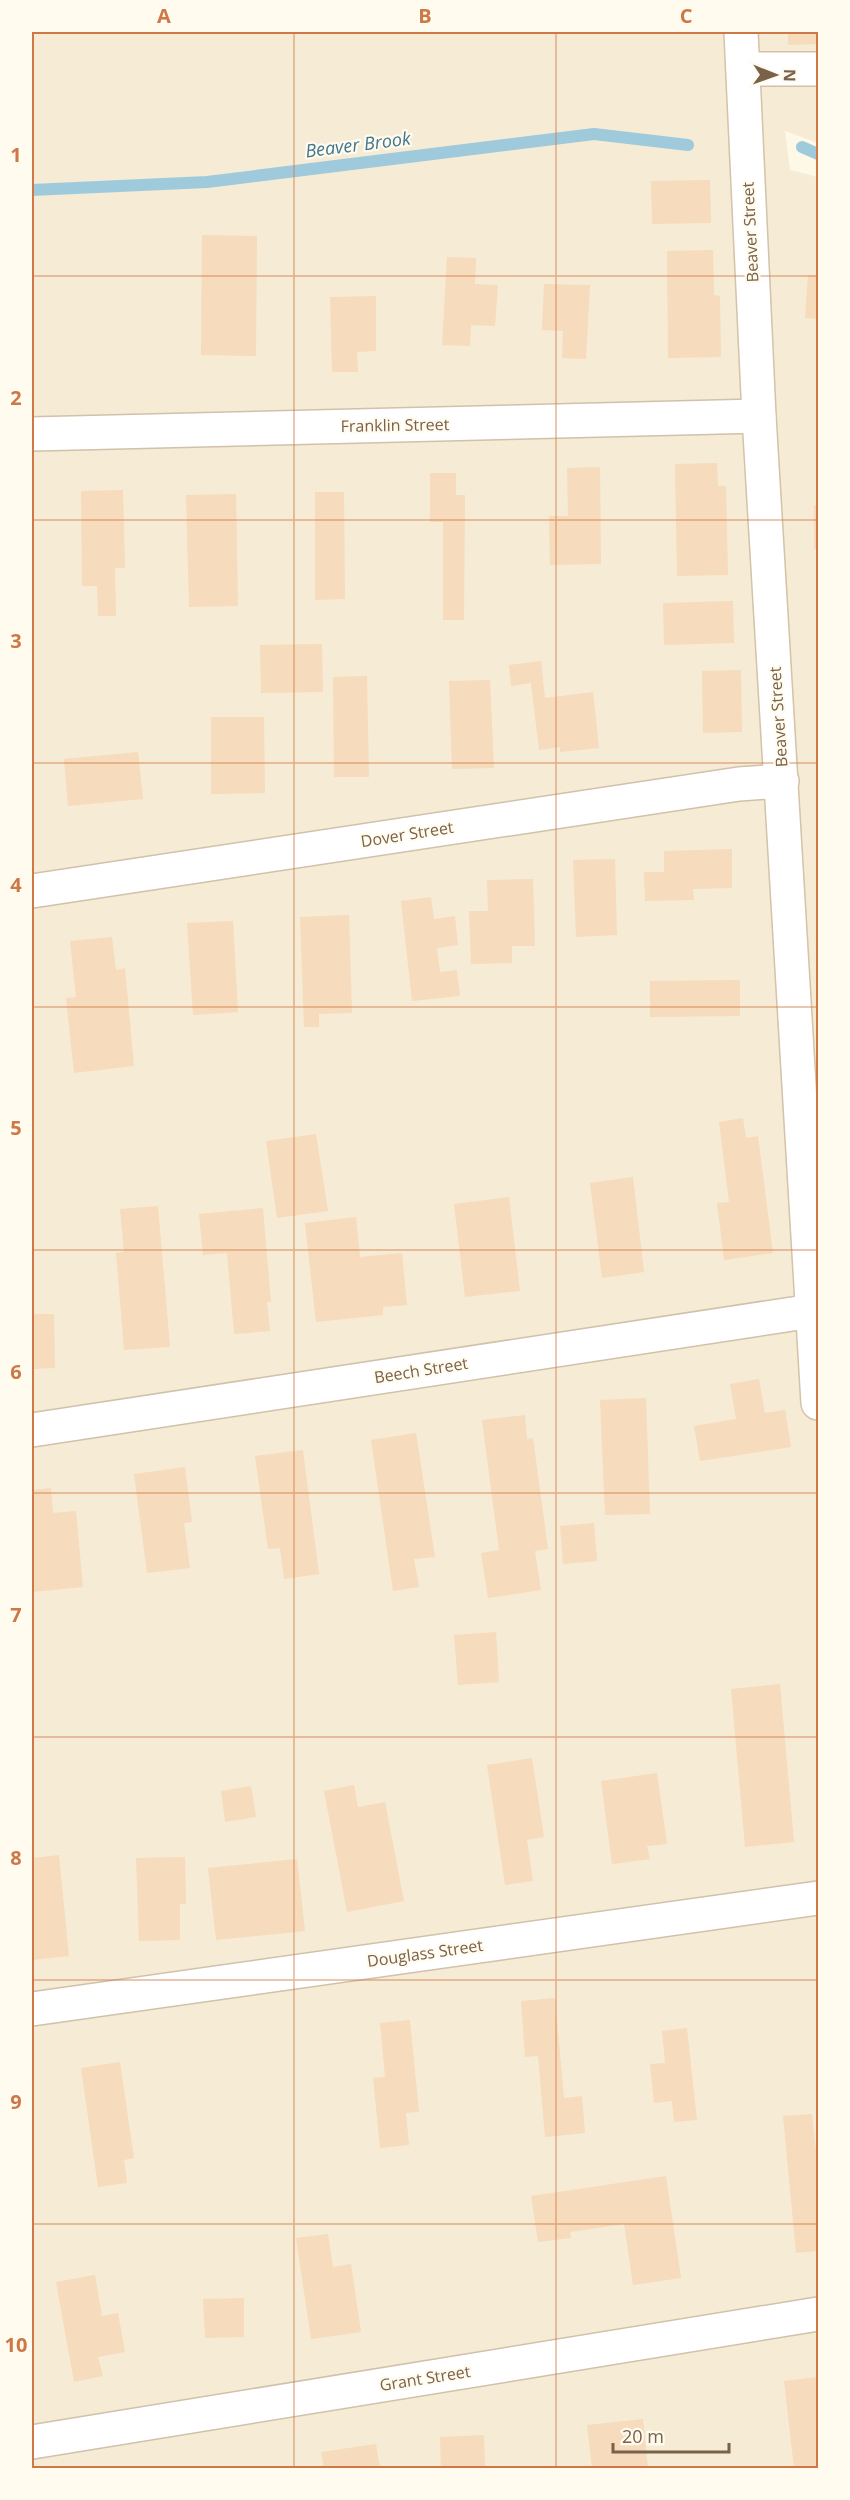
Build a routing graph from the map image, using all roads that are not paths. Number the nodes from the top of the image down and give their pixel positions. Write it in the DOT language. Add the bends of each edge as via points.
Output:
graph roads {
  1 [pos="741,32"];
  2 [pos="743,69"];
  3 [pos="819,69"];
  4 [pos="759,416"];
  5 [pos="32,434"];
  6 [pos="782,781"];
  7 [pos="32,891"];
  8 [pos="812,1311"];
  9 [pos="819,1403"];
  10 [pos="32,1430"];
  11 [pos="819,1898"];
  12 [pos="32,2009"];
  13 [pos="819,2314"];
  14 [pos="32,2442"];
  1 -- 2 [label="street, Beaver Street"];
  2 -- 3 [label="street"];
  2 -- 4 [label="street, Beaver Street"];
  4 -- 5 [label="street, Franklin Street"];
  4 -- 6 [label="street, Beaver Street"];
  6 -- 7 [label="street, Dover Street" via="739,783"];
  6 -- 8 [label="street, Beaver Street"];
  8 -- 9 [label="street, Beaver Street"];
  8 -- 10 [label="street, Beech Street"];
  11 -- 12 [label="street, Douglass Street"];
  13 -- 14 [label="street, Grant Street"];
}
